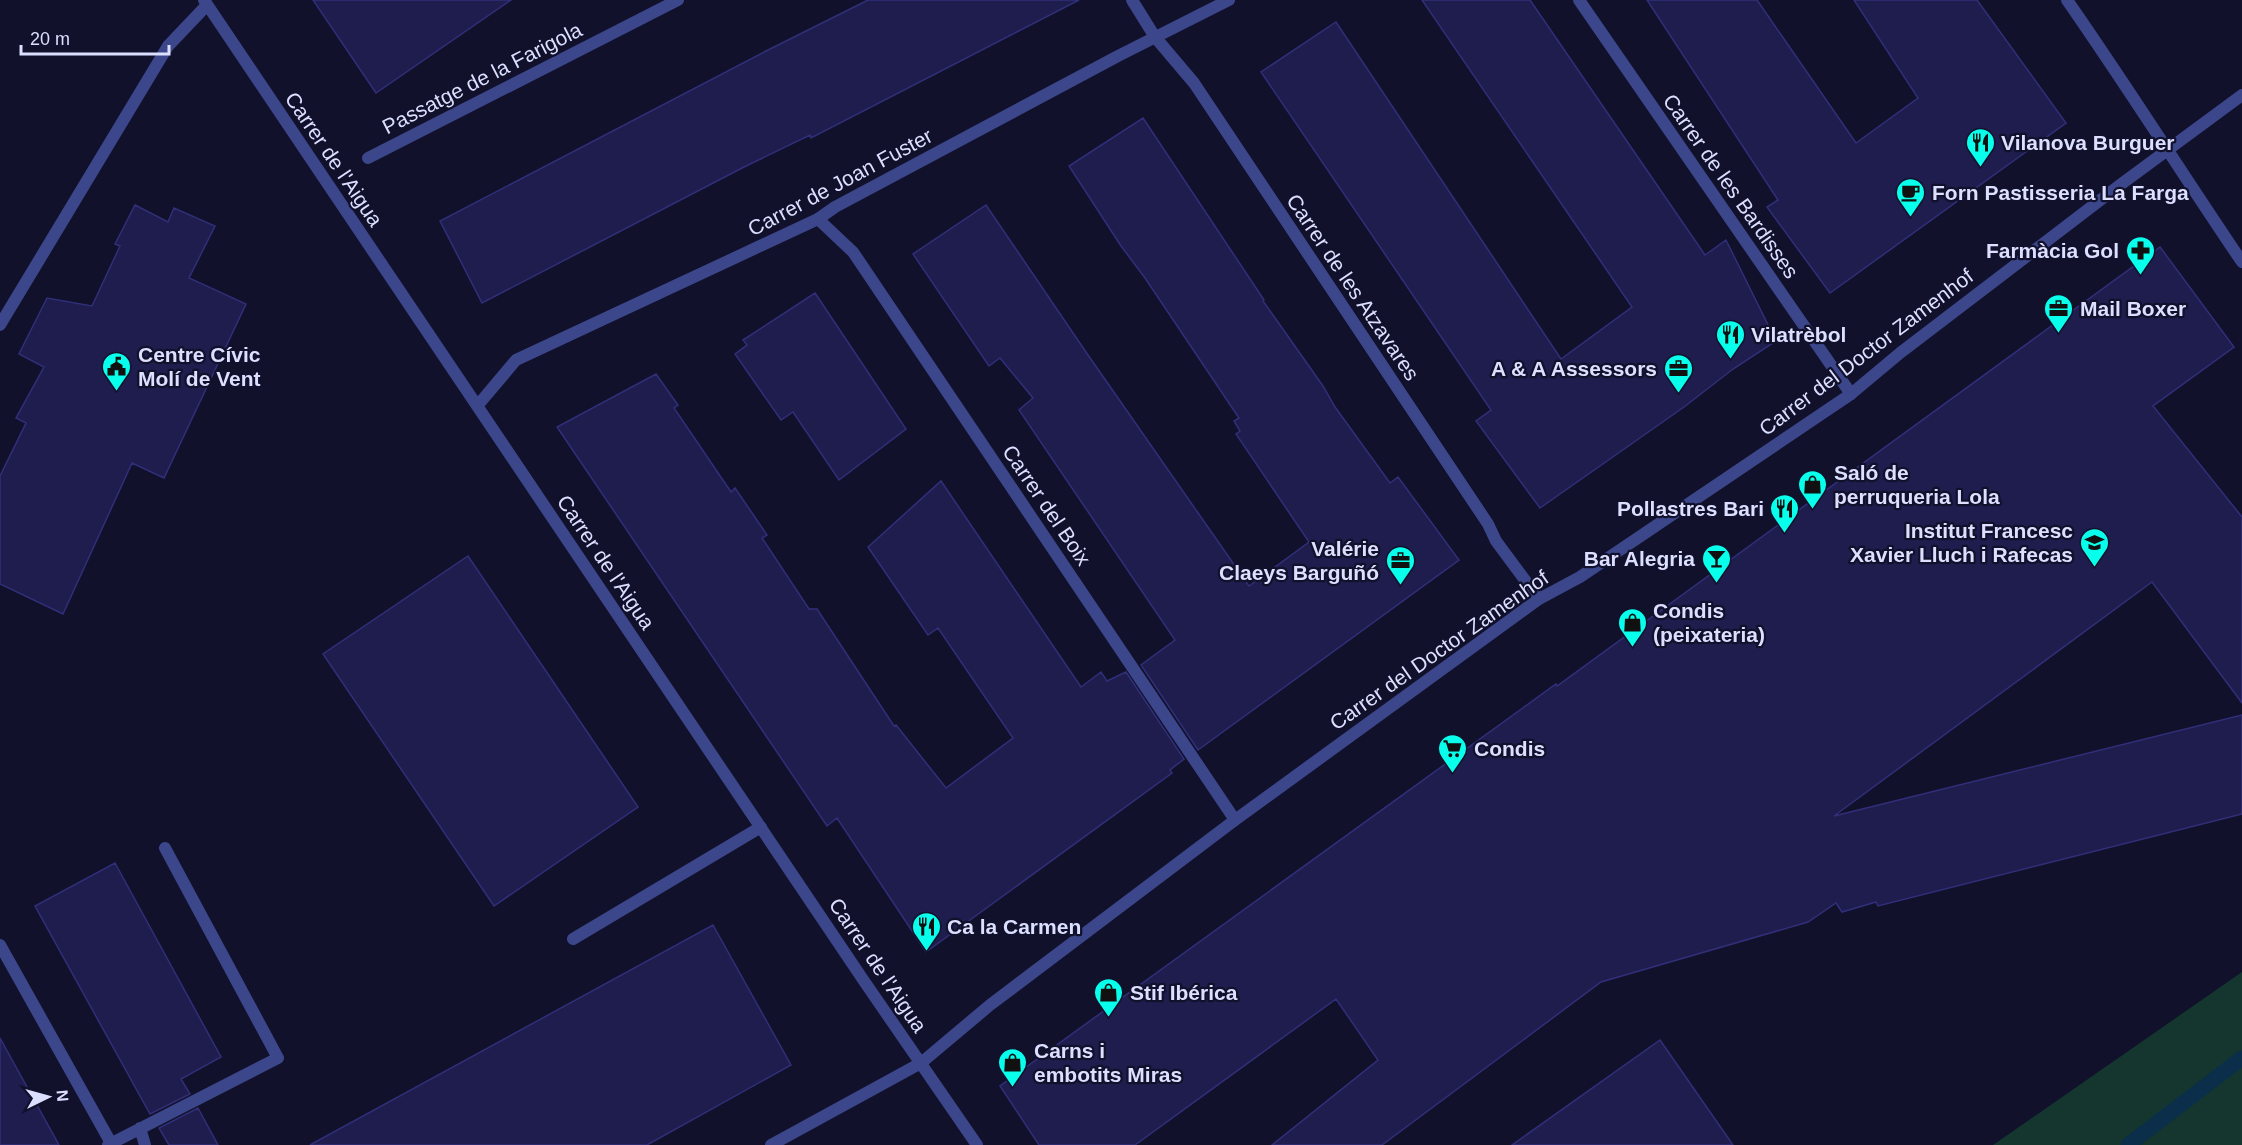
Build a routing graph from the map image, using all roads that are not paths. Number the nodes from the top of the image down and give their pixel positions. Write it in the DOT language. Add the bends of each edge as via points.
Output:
graph roads {
  1 [pos="678,0"];
  2 [pos="1132,0"];
  3 [pos="1229,0"];
  4 [pos="1579,0"];
  5 [pos="2067,0"];
  6 [pos="205,2"];
  7 [pos="1155,37"];
  8 [pos="2242,95"];
  9 [pos="2167,151"];
  10 [pos="368,158"];
  11 [pos="819,219"];
  12 [pos="2242,262"];
  13 [pos="0,325"];
  14 [pos="1851,393"];
  15 [pos="478,405"];
  16 [pos="1539,599"];
  17 [pos="1235,820"];
  18 [pos="761,827"];
  19 [pos="165,848"];
  20 [pos="573,939"];
  21 [pos="0,945"];
  22 [pos="921,1062"];
  23 [pos="140,1128"];
  24 [pos="110,1144"];
  25 [pos="145,1145"];
  26 [pos="771,1145"];
  27 [pos="977,1145"];
  1 -- 10 [label="street, Passatge de la Farigola"];
  2 -- 7 [label="street, Carrer de les Atzavares"];
  3 -- 7 [label="street, Carrer de Joan Fuster"];
  4 -- 14 [label="street, Carrer de les Bardisses"];
  5 -- 9 [label="street"];
  6 -- 13 [label="street" via="168,46"];
  6 -- 15 [label="street, Carrer de l'Aigua"];
  7 -- 11 [label="street, Carrer de Joan Fuster"];
  7 -- 16 [label="street, Carrer de les Atzavares" via="1194,83 1496,541"];
  8 -- 9 [label="street, Carrer del Doctor Zamenhof"];
  9 -- 12 [label="street"];
  9 -- 14 [label="street, Carrer del Doctor Zamenhof"];
  11 -- 15 [label="street, Carrer de Joan Fuster" via="516,360"];
  11 -- 17 [label="street, Carrer del Boix" via="853,252"];
  14 -- 16 [label="street, Carrer del Doctor Zamenhof" via="1580,577"];
  15 -- 18 [label="street, Carrer de l'Aigua"];
  16 -- 17 [label="street, Carrer del Doctor Zamenhof"];
  17 -- 22 [label="street, Carrer del Doctor Zamenhof" via="990,1005"];
  18 -- 20 [label="street"];
  18 -- 22 [label="street, Carrer de l'Aigua"];
  19 -- 23 [label="street" via="278,1058"];
  21 -- 24 [label="street"];
  22 -- 26 [label="street, Carrer del Doctor Zamenhof"];
  22 -- 27 [label="street, Carrer de l'Aigua"];
  23 -- 24 [label="street"];
  23 -- 25 [label="street"];
}
